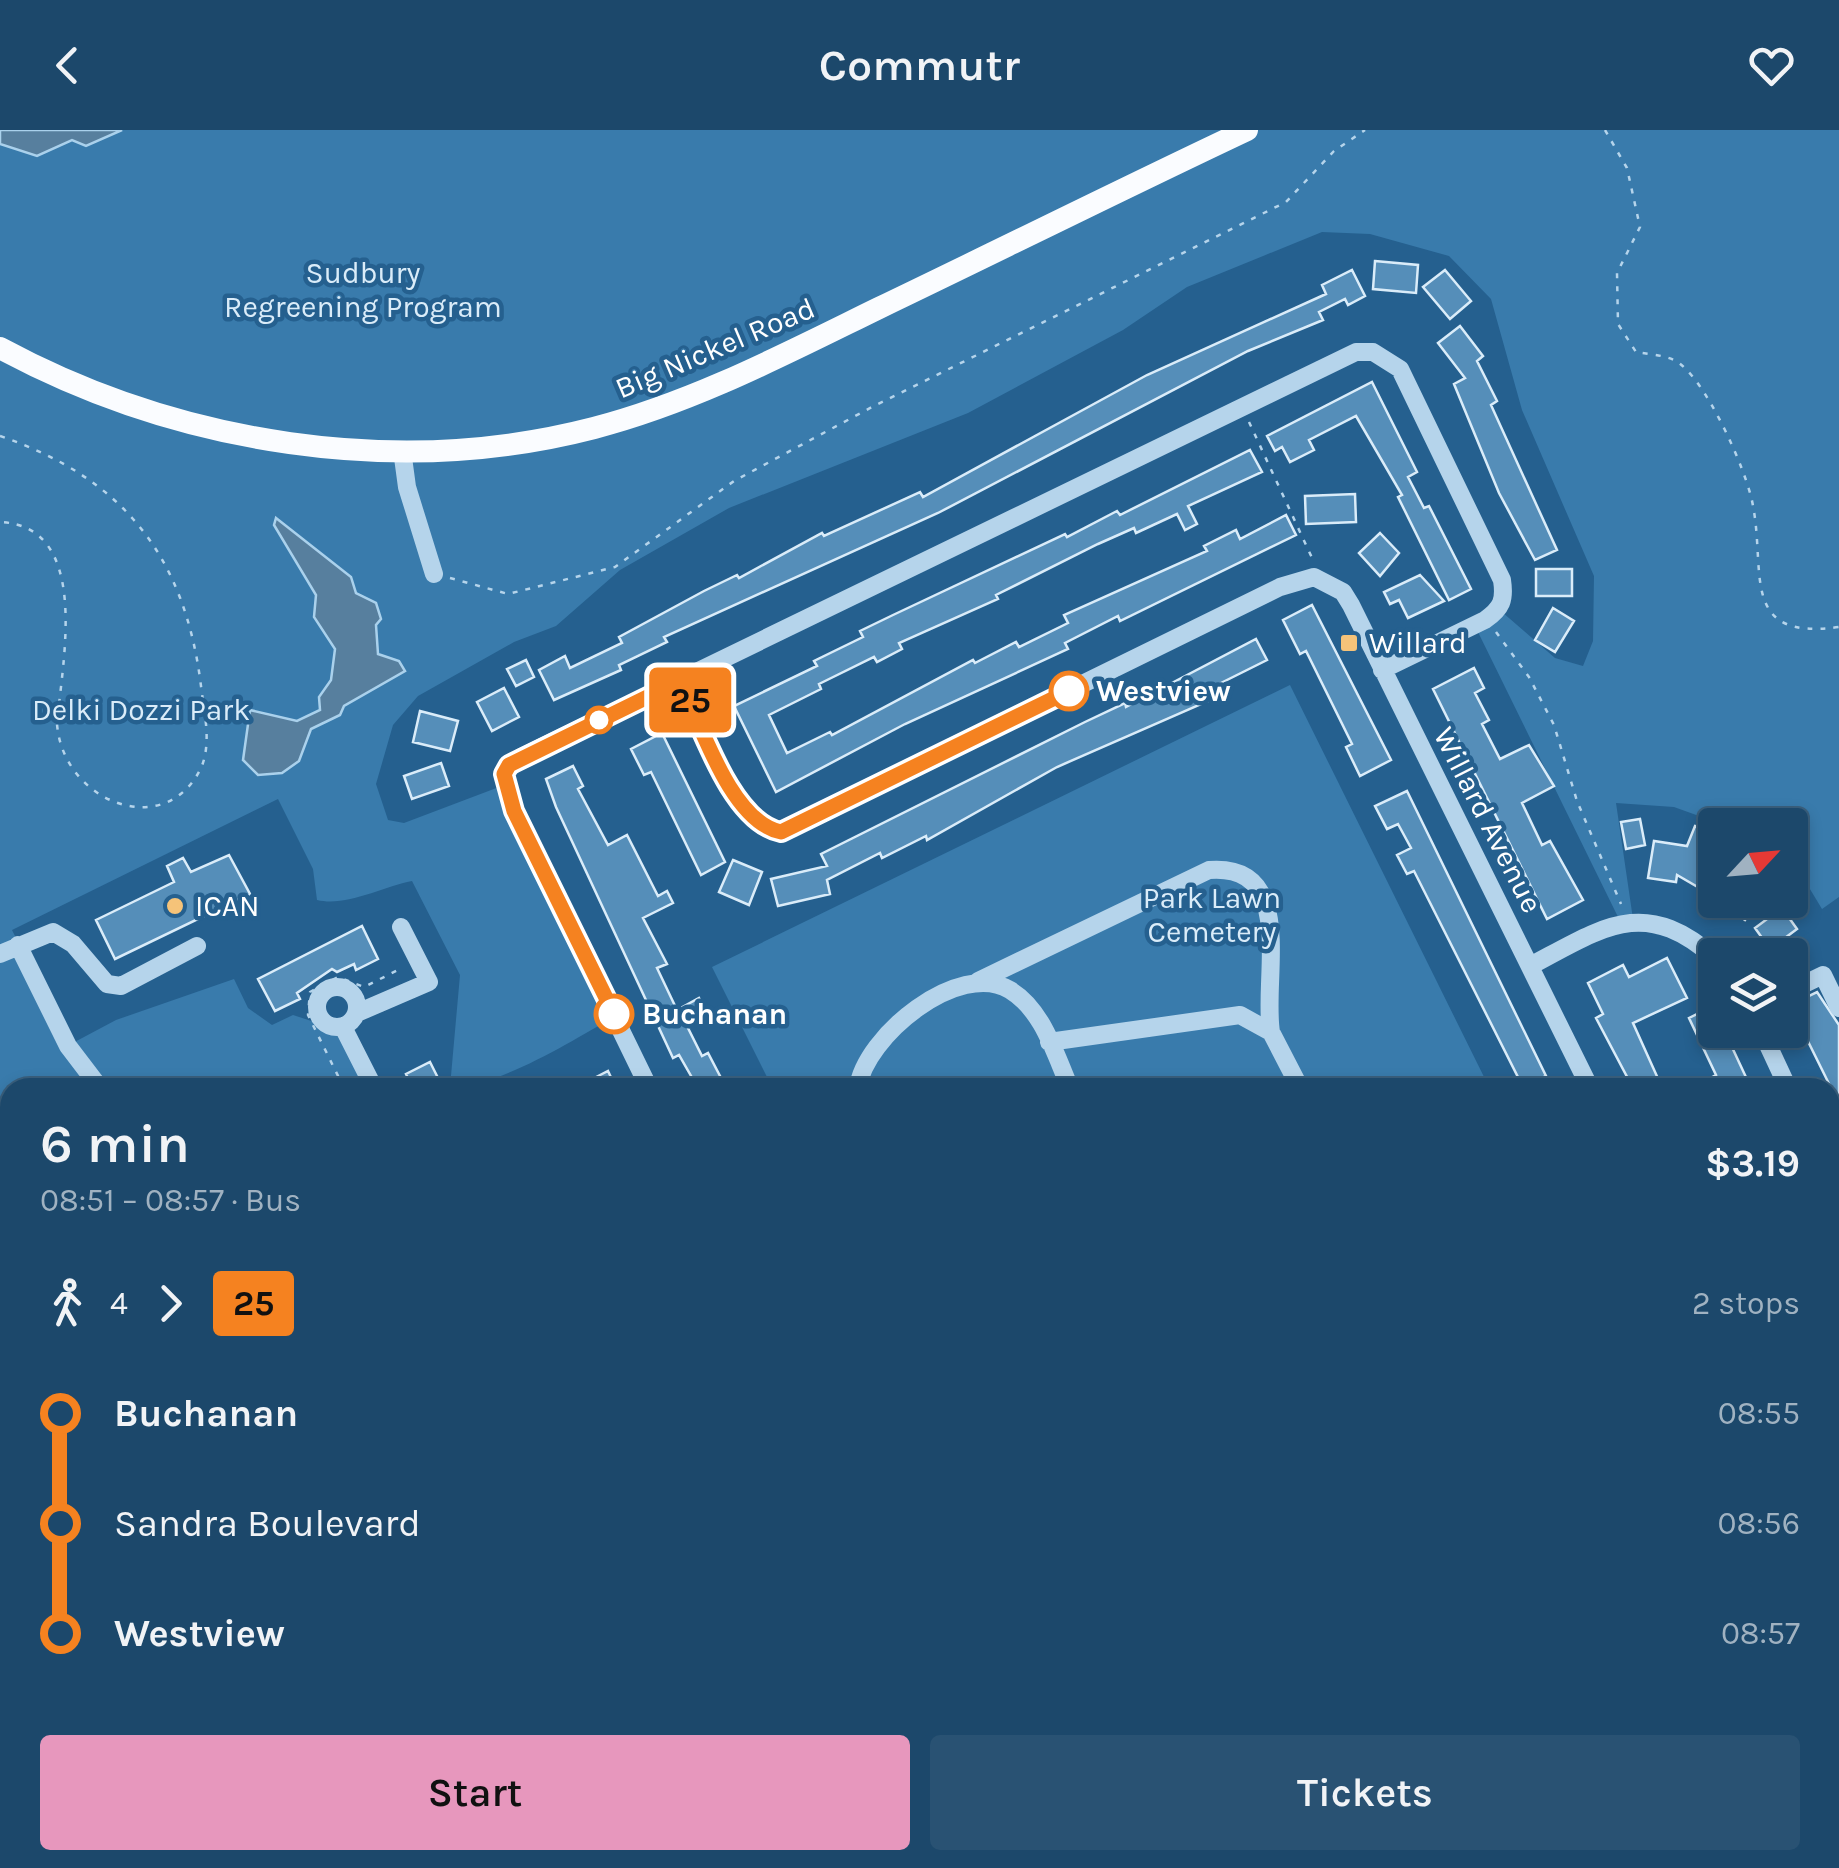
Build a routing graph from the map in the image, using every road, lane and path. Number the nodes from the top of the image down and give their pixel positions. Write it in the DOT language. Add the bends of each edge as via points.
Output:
graph roads {
  1 [pos="1247,130"];
  2 [pos="1365,130"];
  3 [pos="1605,130"];
  4 [pos="0,348"];
  5 [pos="1242,407"];
  6 [pos="0,436"];
  7 [pos="402,450"];
  8 [pos="0,522"];
  9 [pos="434,574"];
  10 [pos="1322,580"];
  11 [pos="1486,620"];
  12 [pos="1839,627"];
  13 [pos="1382,670"];
  14 [pos="680,681"];
  15 [pos="1627,920"];
  16 [pos="401,927"];
  17 [pos="18,946"];
  18 [pos="197,946"];
  19 [pos="1698,946"];
  20 [pos="0,954"];
  21 [pos="1530,966"];
  22 [pos="978,981"];
  23 [pos="1808,982"];
  24 [pos="1839,1008"];
  25 [pos="1271,1032"];
  26 [pos="1049,1042"];
  27 [pos="1769,1048"];
  28 [pos="92,1078"];
  29 [pos="370,1078"];
  30 [pos="644,1078"];
  31 [pos="860,1078"];
  32 [pos="1065,1078"];
  33 [pos="1295,1078"];
  34 [pos="1585,1078"];
  35 [pos="1783,1078"];
  1 -- 7 [label="main road, Big Nickel Road" via="692,396 544,439"];
  2 -- 9 [label="path" via="1334,151 1286,202 751,472 615,567 508,594"];
  3 -- 12 [label="path" via="1628,168 1640,227 1617,273 1618,324 1636,352 1676,360 1704,388 1754,504 1765,606 1782,624 1806,632"];
  4 -- 7 [label="main road, Big Nickel Road" via="193,423 290,444"];
  5 -- 10 [label="path"];
  5 -- 11 [label="street" via="1356,352 1373,352 1400,369 1502,580 1500,610"];
  5 -- 14 [label="street"];
  6 -- 8 [label="path" via="53,456 102,486 138,522 170,574 197,652 207,748 190,785 170,798 115,804 71,771 58,742 64,578 51,545 37,532"];
  7 -- 9 [label="street"];
  10 -- 13 [label="street, Willard Avenue" via="1351,605"];
  10 -- 14 [label="street" via="1280,587 781,832 741,808"];
  11 -- 13 [label="street"];
  11 -- 15 [label="path" via="1529,677 1554,725 1577,802"];
  13 -- 21 [label="street, Willard Avenue"];
  14 -- 30 [label="street" via="521,757 504,774 514,811"];
  15 -- 19 [label="street" via="1652,921"];
  15 -- 21 [label="street"];
  16 -- 29 [label="street" via="429,982 350,1020"];
  17 -- 18 [label="street" via="53,932 73,944 107,984 121,986"];
  17 -- 20 [label="street"];
  17 -- 28 [label="street" via="68,1046"];
  21 -- 34 [label="street, Willard Avenue"];
  22 -- 25 [label="street" via="1209,870 1224,869 1251,880 1268,902"];
  22 -- 26 [label="street" via="1020,997"];
  22 -- 31 [label="street" via="899,1022 863,1063"];
  23 -- 24 [label="street" via="1823,975"];
  25 -- 26 [label="street" via="1252,1018 1223,1014"];
  25 -- 33 [label="street"];
  26 -- 32 [label="street"];
  27 -- 35 [label="street"];
}
